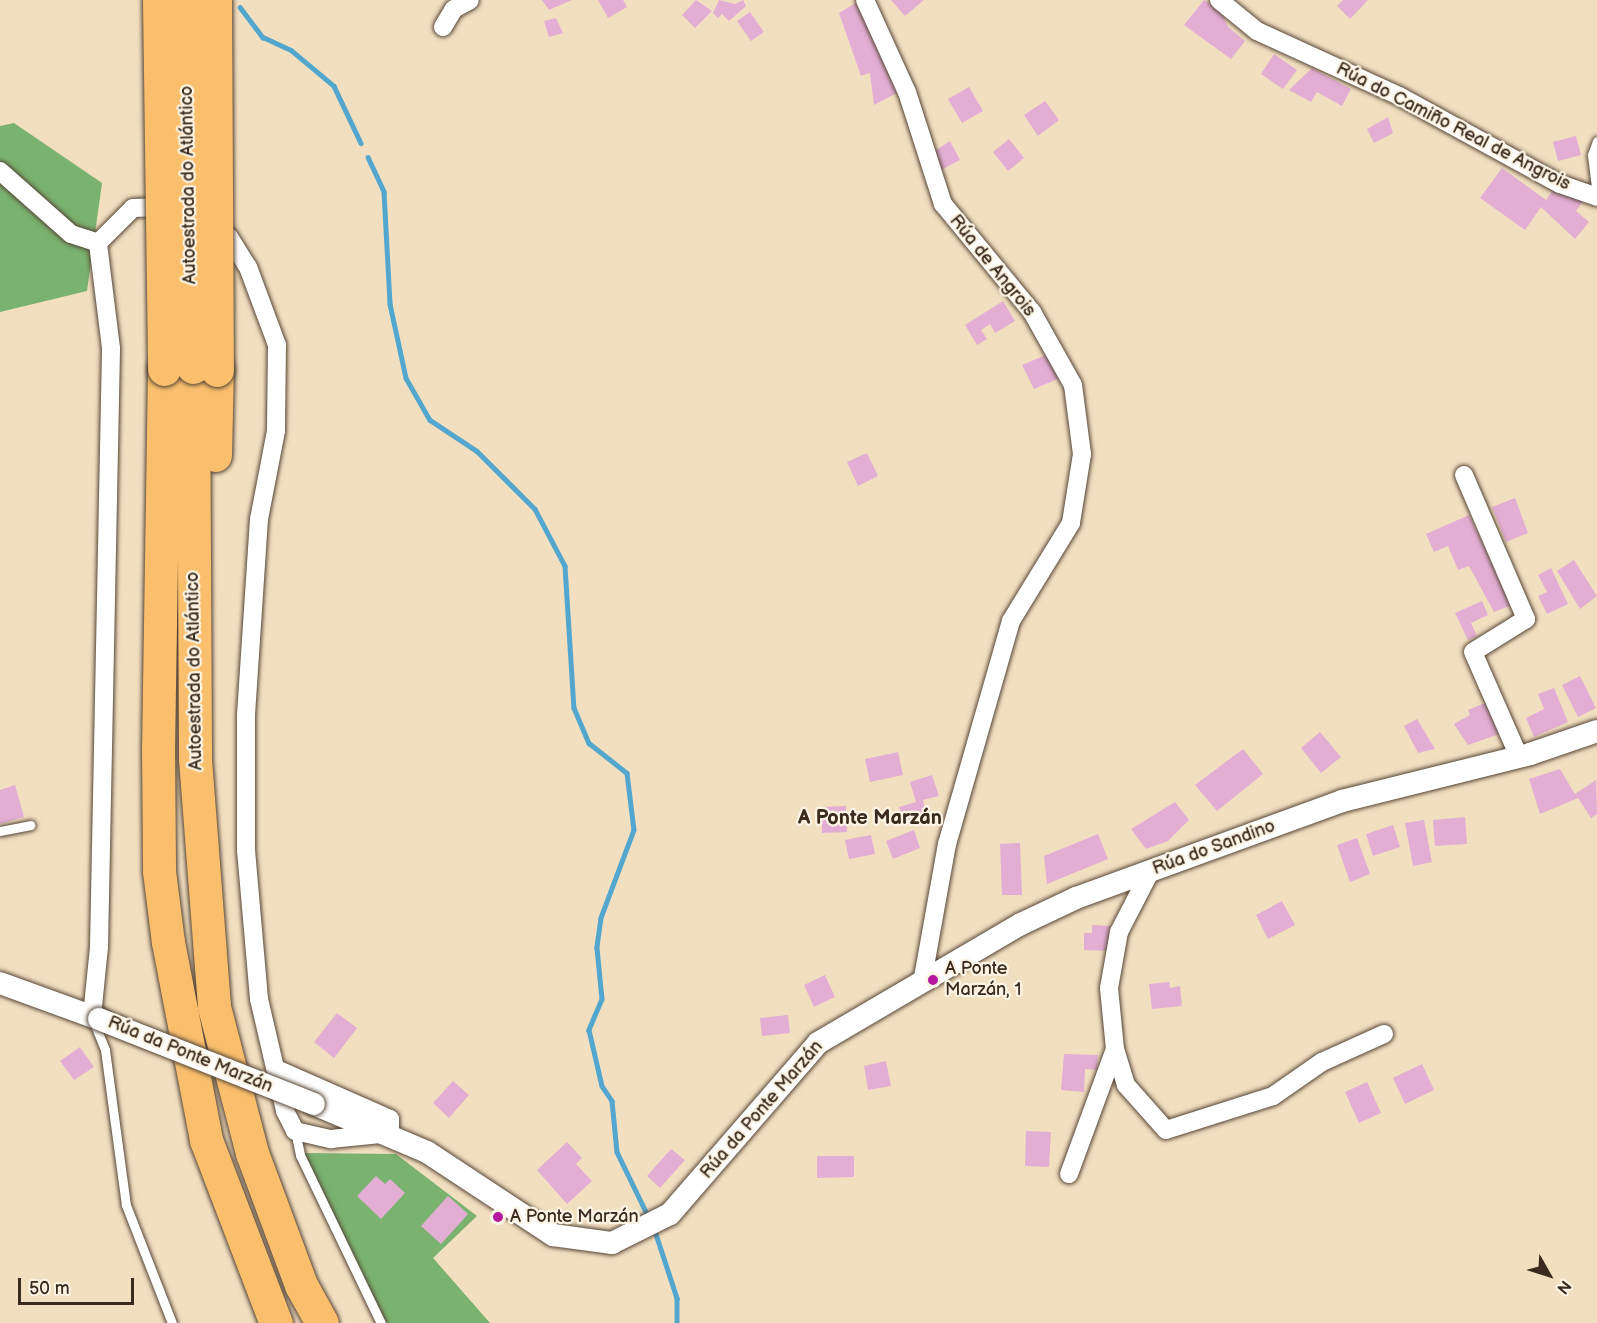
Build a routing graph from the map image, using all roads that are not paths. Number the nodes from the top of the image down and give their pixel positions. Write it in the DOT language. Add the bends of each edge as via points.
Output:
graph roads {
  1 [pos="159,0"];
  2 [pos="188,0"];
  3 [pos="215,0"];
  4 [pos="470,0"];
  5 [pos="865,0"];
  6 [pos="1219,0"];
  7 [pos="443,27"];
  8 [pos="1597,141"];
  9 [pos="0,171"];
  10 [pos="1597,195"];
  11 [pos="98,243"];
  12 [pos="191,369"];
  13 [pos="1464,476"];
  14 [pos="1597,731"];
  15 [pos="1520,757"];
  16 [pos="30,825"];
  17 [pos="0,831"];
  18 [pos="1150,872"];
  19 [pos="923,977"];
  20 [pos="0,983"];
  21 [pos="95,1017"];
  22 [pos="1384,1034"];
  23 [pos="1115,1049"];
  24 [pos="279,1070"];
  25 [pos="295,1131"];
  26 [pos="390,1133"];
  27 [pos="1069,1174"];
  28 [pos="172,1323"];
  29 [pos="276,1323"];
  30 [pos="322,1323"];
  31 [pos="381,1323"];
  1 -- 12 [label="highway, Autoestrada do Atlántico, bridge"];
  2 -- 12 [label="highway, Autoestrada do Atlántico, bridge"];
  3 -- 12 [label="highway, bridge"];
  4 -- 7 [label="street" via="454,9"];
  5 -- 19 [label="street, Rúa de Angrois" via="907,92 943,204 1032,312 1073,385 1082,454 1071,523 1011,621 947,844"];
  6 -- 10 [label="street, Rúa do Camiño Real de Angrois" via="1257,32 1399,96 1560,184"];
  8 -- 10 [label="lane" via="1592,155"];
  9 -- 11 [label="street" via="71,234"];
  11 -- 21 [label="street" via="111,348"];
  11 -- 24 [label="street" via="133,208 178,207 229,237 248,267 277,345 276,431 259,519 246,779 260,999"];
  12 -- 29 [label="highway, Autoestrada do Atlántico" via="158,758 159,870 168,942 206,1140"];
  12 -- 30 [label="highway, Autoestrada do Atlántico" via="195,759 214,1007 252,1153 301,1285"];
  13 -- 15 [label="street" via="1526,619 1473,652"];
  14 -- 15 [label="street, Rúa do Sandino"];
  15 -- 18 [label="street, Rúa do Sandino" via="1342,801"];
  16 -- 17 [label="lane"];
  18 -- 19 [label="street, Rúa do Sandino" via="1076,898"];
  18 -- 23 [label="street" via="1119,932 1109,988"];
  19 -- 26 [label="street, Rúa da Ponte Marzán" via="818,1043 670,1214 631,1238 586,1244 543,1230"];
  20 -- 21 [label="street, Rúa da Ponte Marzán"];
  21 -- 26 [label="street, Rúa da Ponte Marzán, bridge"];
  21 -- 28 [label="lane" via="105,1050 126,1205"];
  22 -- 23 [label="street" via="1322,1062 1273,1096 1179,1130 1167,1130 1126,1085"];
  23 -- 27 [label="street"];
  24 -- 25 [label="street, Rúa da Ponte Marzán" via="285,1111"];
  24 -- 26 [label="street, Rúa da Ponte Marzán" via="390,1119"];
  25 -- 26 [label="street" via="331,1139"];
  25 -- 31 [label="lane" via="300,1155"];
}
